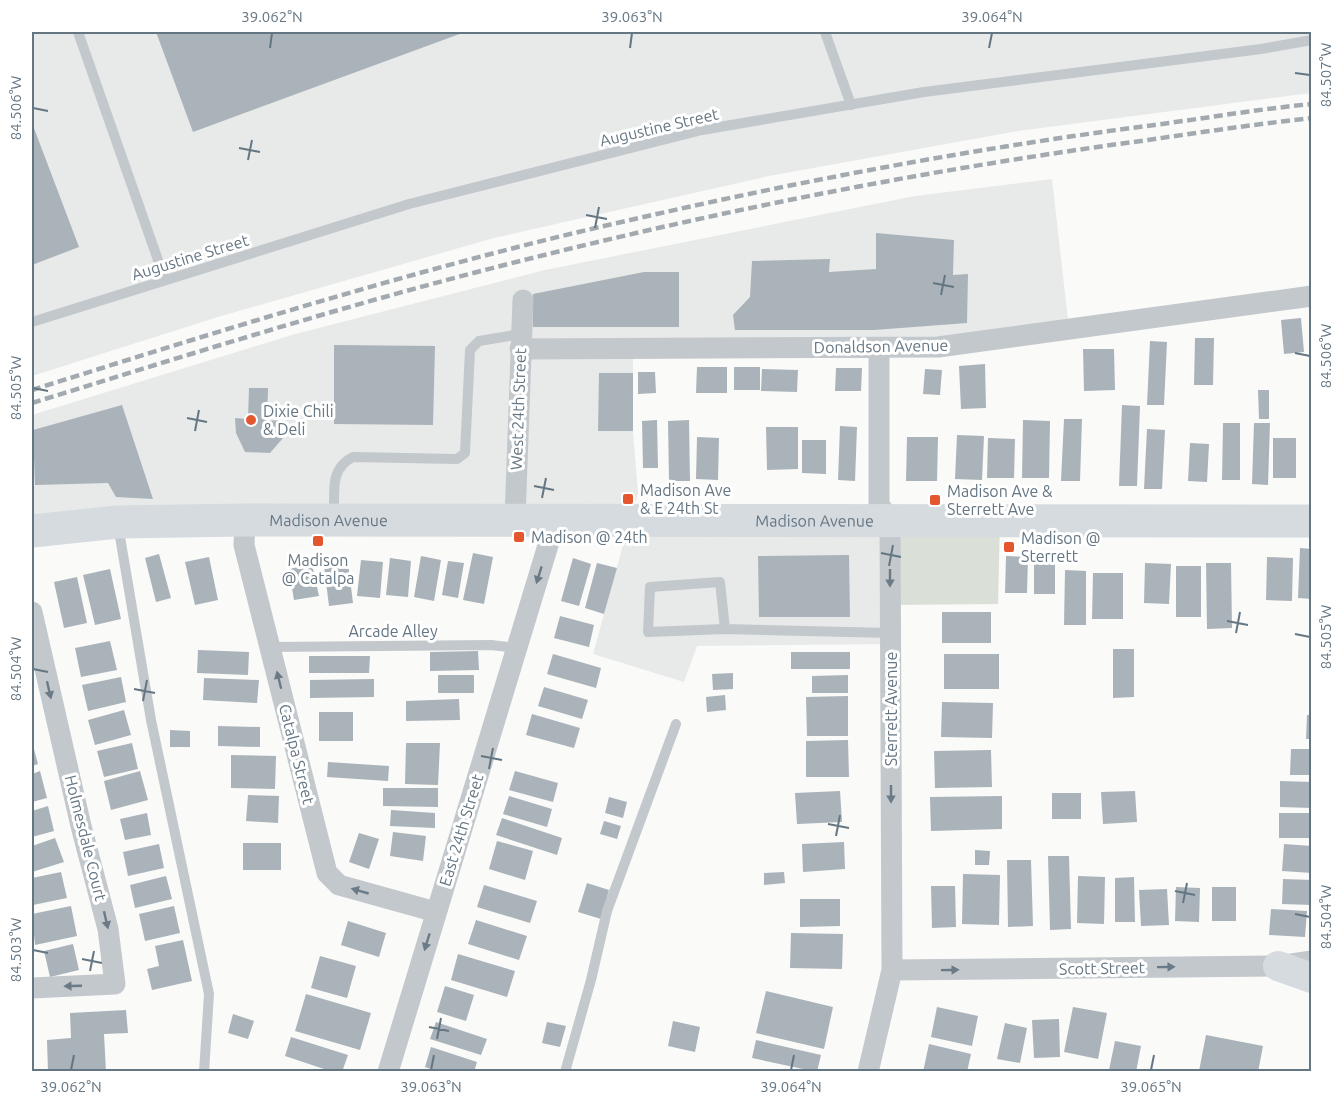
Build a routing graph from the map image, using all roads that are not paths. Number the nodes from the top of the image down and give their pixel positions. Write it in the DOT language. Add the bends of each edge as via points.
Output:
graph roads {
  1 [pos="78,32"];
  2 [pos="825,32"];
  3 [pos="1311,40"];
  4 [pos="851,105"];
  5 [pos="165,280"];
  6 [pos="1311,296"];
  7 [pos="523,300"];
  8 [pos="32,322"];
  9 [pos="520,341"];
  10 [pos="879,348"];
  11 [pos="334,519"];
  12 [pos="514,519"];
  13 [pos="556,519"];
  14 [pos="890,519"];
  15 [pos="245,520"];
  16 [pos="118,522"];
  17 [pos="1311,522"];
  18 [pos="32,531"];
  19 [pos="32,612"];
  20 [pos="725,629"];
  21 [pos="891,633"];
  22 [pos="270,647"];
  23 [pos="516,648"];
  24 [pos="676,724"];
  25 [pos="436,912"];
  26 [pos="1311,961"];
  27 [pos="1278,966"];
  28 [pos="892,970"];
  29 [pos="1311,978"];
  30 [pos="32,988"];
  31 [pos="204,1071"];
  32 [pos="388,1071"];
  33 [pos="565,1071"];
  34 [pos="868,1071"];
  1 -- 5 [label="lane"];
  2 -- 4 [label="lane"];
  3 -- 4 [label="lane, Augustine Street"];
  4 -- 5 [label="lane, Augustine Street" via="702,130 409,204"];
  5 -- 8 [label="lane, Augustine Street"];
  6 -- 10 [label="street, Donaldson Avenue" via="938,347"];
  7 -- 9 [label="street, West 24th Street"];
  9 -- 10 [label="street, Donaldson Avenue"];
  9 -- 11 [label="lane" via="479,341 470,350 465,453 457,459 353,458 342,463 335,474"];
  9 -- 12 [label="street, West 24th Street"];
  10 -- 14 [label="street, Sterrett Avenue" via="879,505"];
  11 -- 12 [label="main road, Madison Avenue"];
  11 -- 15 [label="main road, Madison Avenue"];
  12 -- 13 [label="main road, Madison Avenue"];
  13 -- 14 [label="main road, Madison Avenue"];
  13 -- 23 [label="street, East 24th Street, one-way"];
  14 -- 17 [label="main road, Madison Avenue"];
  14 -- 21 [label="street, Sterrett Avenue, one-way"];
  15 -- 16 [label="main road, Madison Avenue"];
  15 -- 22 [label="street, Catalpa Street" via="244,545"];
  16 -- 18 [label="main road, Madison Avenue"];
  16 -- 31 [label="lane" via="151,720 209,994"];
  19 -- 30 [label="street, Holmesdale Court, one-way" via="108,929 115,984"];
  20 -- 20 [label="lane" via="648,632 650,587 720,582"];
  20 -- 21 [label="lane"];
  21 -- 28 [label="street, Sterrett Avenue, one-way"];
  22 -- 23 [label="lane, Arcade Alley"];
  25 -- 22 [label="street, Catalpa Street, one-way" via="339,885 327,873"];
  23 -- 25 [label="street, East 24th Street"];
  24 -- 33 [label="lane" via="607,911"];
  25 -- 32 [label="street, East 24th Street, one-way"];
  26 -- 27 [label="street, Scott Street"];
  28 -- 27 [label="street, Scott Street, one-way"];
  27 -- 29 [label="street"];
  28 -- 34 [label="street, Sterrett Avenue"];
}
